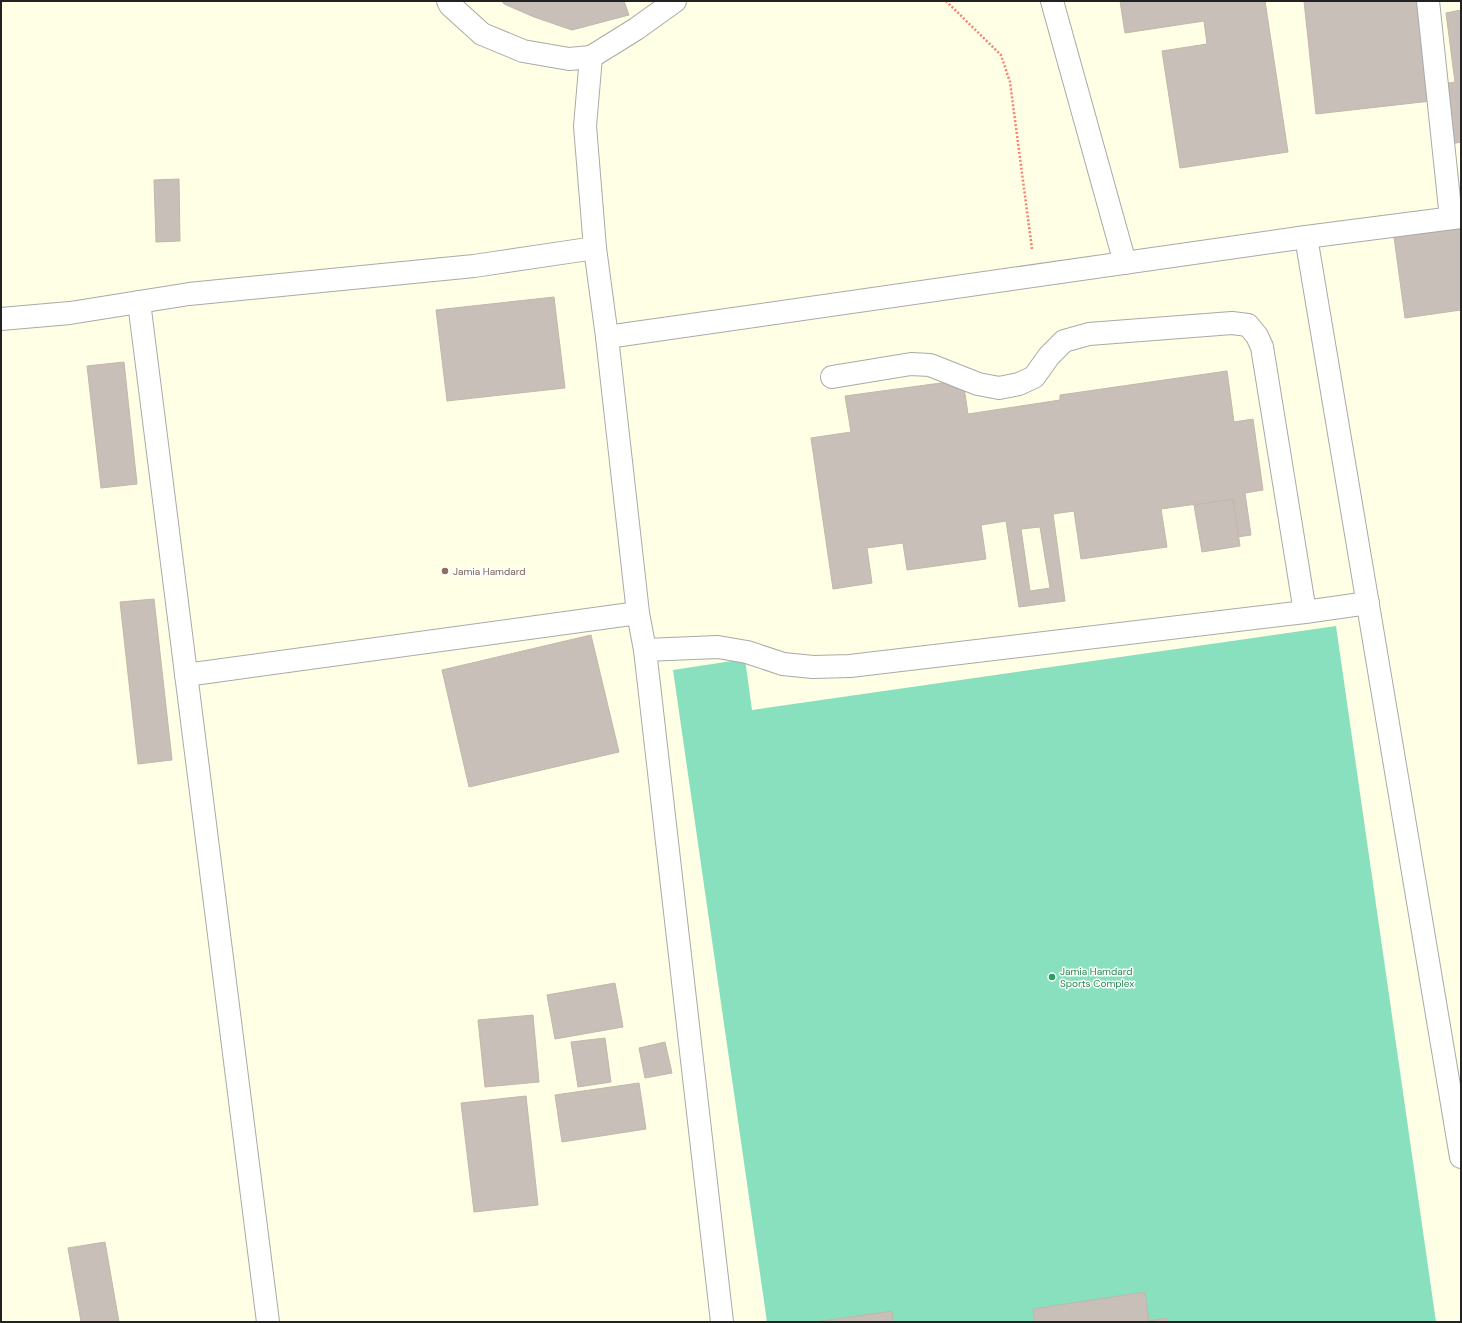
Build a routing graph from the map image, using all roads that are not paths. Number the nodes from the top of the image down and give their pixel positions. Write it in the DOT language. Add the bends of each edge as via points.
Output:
graph roads {
  1 [pos="448,1"];
  2 [pos="675,1"];
  3 [pos="1052,1"];
  4 [pos="1428,1"];
  5 [pos="591,57"];
  6 [pos="1456,218"];
  7 [pos="1306,237"];
  8 [pos="595,248"];
  9 [pos="1125,263"];
  10 [pos="139,302"];
  11 [pos="1,319"];
  12 [pos="607,337"];
  13 [pos="832,377"];
  14 [pos="1368,603"];
  15 [pos="1305,612"];
  16 [pos="638,613"];
  17 [pos="645,650"];
  18 [pos="186,675"];
  19 [pos="1461,1157"];
  20 [pos="268,1322"];
  21 [pos="722,1322"];
  1 -- 5 [label="lane" via="482,34 523,51 569,59"];
  2 -- 5 [label="lane"];
  3 -- 9 [label="lane"];
  4 -- 6 [label="lane"];
  5 -- 8 [label="lane" via="585,126"];
  6 -- 7 [label="lane"];
  7 -- 9 [label="lane"];
  7 -- 14 [label="lane"];
  8 -- 10 [label="lane" via="474,266 189,294"];
  8 -- 12 [label="lane"];
  9 -- 12 [label="lane"];
  10 -- 11 [label="lane" via="70,313"];
  10 -- 18 [label="lane"];
  12 -- 16 [label="lane"];
  13 -- 15 [label="lane" via="911,364 930,365 978,384 999,388 1019,384 1034,377 1064,341 1089,334 1232,323 1248,325 1262,347"];
  14 -- 15 [label="lane"];
  14 -- 19 [label="lane"];
  15 -- 17 [label="lane" via="850,666 813,667 783,664 747,652 718,647"];
  16 -- 17 [label="lane"];
  16 -- 18 [label="lane"];
  17 -- 21 [label="lane"];
  18 -- 20 [label="lane"];
}
